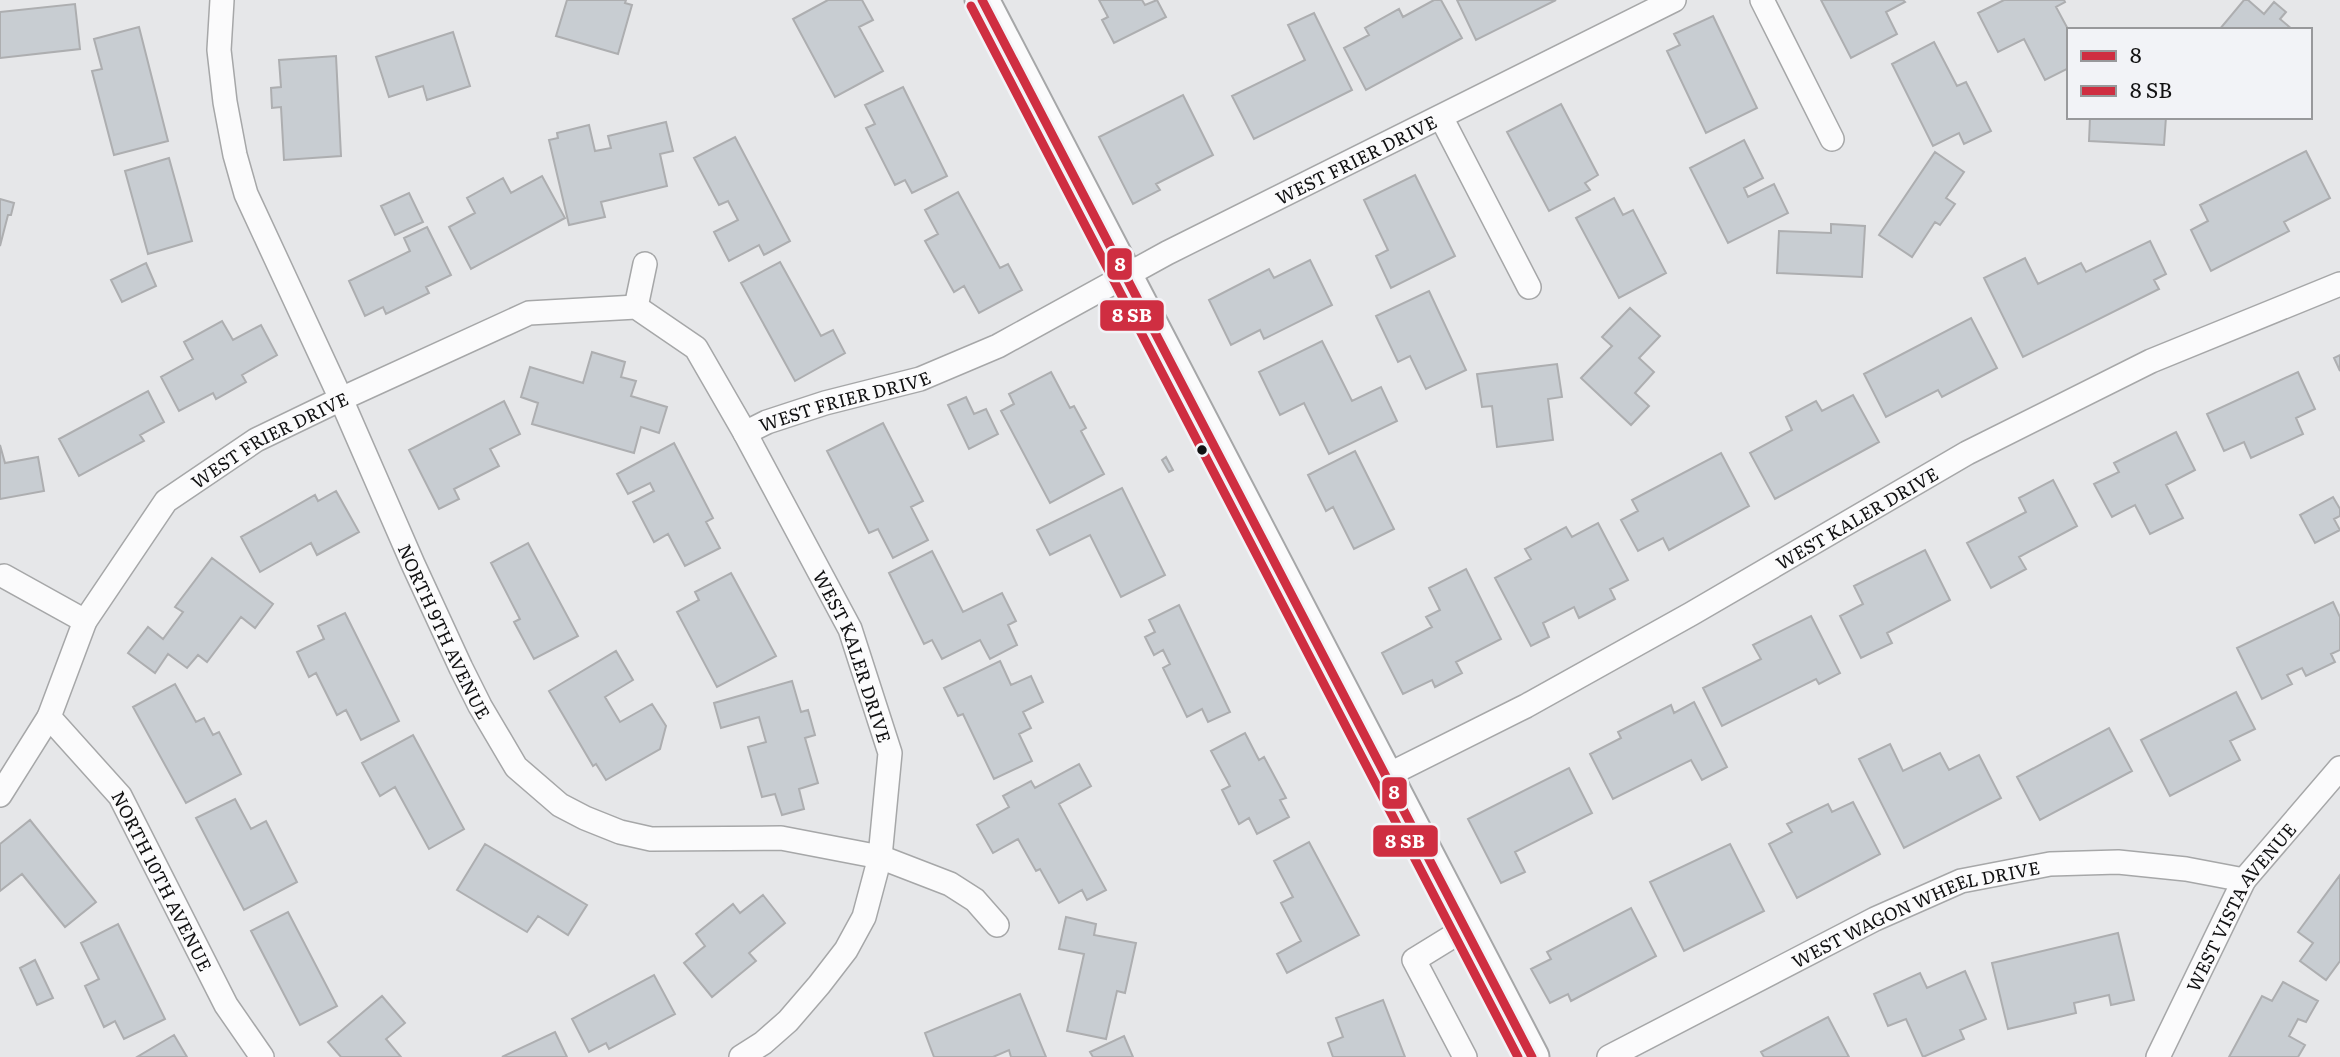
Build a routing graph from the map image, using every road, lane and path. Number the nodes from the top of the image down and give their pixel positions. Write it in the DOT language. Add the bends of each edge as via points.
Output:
graph roads {
  1 [pos="222,0"];
  2 [pos="982,0"];
  3 [pos="1674,0"];
  4 [pos="1762,0"];
  5 [pos="1441,117"];
  6 [pos="1832,139"];
  7 [pos="645,264"];
  8 [pos="1125,275"];
  9 [pos="2340,284"];
  10 [pos="1529,287"];
  11 [pos="636,307"];
  12 [pos="341,399"];
  13 [pos="745,433"];
  14 [pos="4,576"];
  15 [pos="85,621"];
  16 [pos="49,717"];
  17 [pos="2340,768"];
  18 [pos="1386,776"];
  19 [pos="0,795"];
  20 [pos="880,858"];
  21 [pos="2244,880"];
  22 [pos="997,925"];
  23 [pos="1466,928"];
  24 [pos="262,1057"];
  25 [pos="741,1057"];
  26 [pos="1465,1057"];
  27 [pos="1532,1057"];
  28 [pos="1609,1057"];
  29 [pos="2158,1057"];
  1 -- 12 [label="street, NORTH 9TH AVENUE" via="219,50 223,89 246,194"];
  2 -- 8 [label="main road"];
  3 -- 5 [label="street, WEST FRIER DRIVE"];
  4 -- 6 [label="street"];
  5 -- 8 [label="street, WEST FRIER DRIVE"];
  5 -- 10 [label="street"];
  7 -- 11 [label="street"];
  8 -- 13 [label="street, WEST FRIER DRIVE" via="998,346 942,370 825,403"];
  8 -- 18 [label="main road"];
  9 -- 18 [label="street, WEST KALER DRIVE" via="2151,361 1967,453 1526,706"];
  11 -- 12 [label="street, WEST FRIER DRIVE" via="529,313"];
  11 -- 13 [label="street, WEST FRIER DRIVE" via="696,348"];
  12 -- 15 [label="street, WEST FRIER DRIVE" via="256,440 166,501"];
  12 -- 20 [label="street, NORTH 9TH AVENUE" via="480,706 516,766 537,786 585,818 651,839 781,838"];
  13 -- 20 [label="street, WEST KALER DRIVE" via="849,629 890,753"];
  14 -- 15 [label="street"];
  15 -- 16 [label="street, WEST FRIER DRIVE"];
  16 -- 19 [label="street, WEST FRIER DRIVE"];
  16 -- 24 [label="street, NORTH 10TH AVENUE" via="120,796 226,1005"];
  17 -- 21 [label="street, WEST VISTA AVENUE"];
  18 -- 23 [label="main road"];
  20 -- 22 [label="street, NORTH 9TH AVENUE" via="950,884 975,900"];
  20 -- 25 [label="street, WEST KALER DRIVE" via="864,917 846,950 788,1021"];
  21 -- 28 [label="street, WEST WAGON WHEEL DRIVE" via="2118,862 2050,864 1961,881 1875,919"];
  21 -- 29 [label="street, WEST VISTA AVENUE"];
  23 -- 26 [label="street" via="1415,960"];
  23 -- 27 [label="main road"];
}
